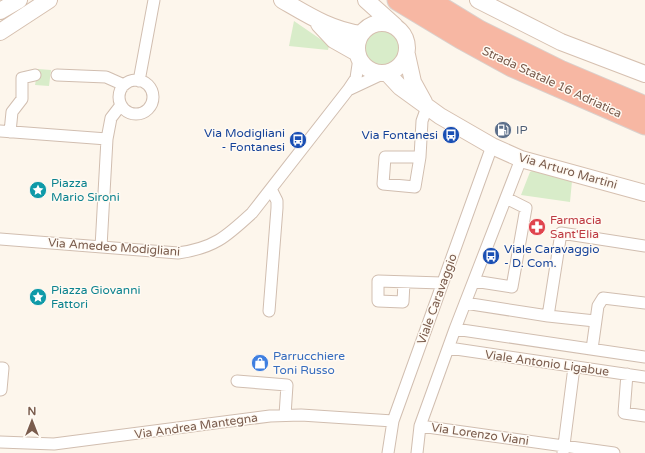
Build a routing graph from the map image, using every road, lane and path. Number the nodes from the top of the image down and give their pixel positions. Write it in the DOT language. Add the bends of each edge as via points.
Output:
graph roads {
  1 [pos="19,0"];
  2 [pos="49,0"];
  3 [pos="154,0"];
  4 [pos="282,0"];
  5 [pos="364,0"];
  6 [pos="398,0"];
  7 [pos="428,0"];
  8 [pos="478,0"];
  9 [pos="0,11"];
  10 [pos="314,18"];
  11 [pos="396,27"];
  12 [pos="364,31"];
  13 [pos="0,32"];
  14 [pos="358,56"];
  15 [pos="407,56"];
  16 [pos="385,73"];
  17 [pos="645,74"];
  18 [pos="57,75"];
  19 [pos="35,76"];
  20 [pos="139,81"];
  21 [pos="124,86"];
  22 [pos="348,90"];
  23 [pos="121,105"];
  24 [pos="426,106"];
  25 [pos="645,107"];
  26 [pos="645,124"];
  27 [pos="5,132"];
  28 [pos="107,140"];
  29 [pos="492,146"];
  30 [pos="420,157"];
  31 [pos="521,159"];
  32 [pos="271,189"];
  33 [pos="645,193"];
  34 [pos="506,198"];
  35 [pos="0,238"];
  36 [pos="645,246"];
  37 [pos="101,247"];
  38 [pos="474,281"];
  39 [pos="404,282"];
  40 [pos="442,284"];
  41 [pos="465,303"];
  42 [pos="645,303"];
  43 [pos="269,311"];
  44 [pos="548,316"];
  45 [pos="595,321"];
  46 [pos="455,330"];
  47 [pos="448,348"];
  48 [pos="592,349"];
  49 [pos="645,357"];
  50 [pos="574,367"];
  51 [pos="0,368"];
  52 [pos="627,374"];
  53 [pos="645,377"];
  54 [pos="237,381"];
  55 [pos="0,390"];
  56 [pos="285,415"];
  57 [pos="645,416"];
  58 [pos="393,421"];
  59 [pos="420,426"];
  60 [pos="0,442"];
  61 [pos="39,448"];
  62 [pos="564,450"];
  63 [pos="388,453"];
  64 [pos="417,453"];
  65 [pos="614,453"];
  1 -- 9 [label="street"];
  2 -- 13 [label="street"];
  3 -- 20 [label="street"];
  4 -- 10 [label="street"];
  5 -- 11 [label="street"];
  5 -- 12 [label="street" via="368,15"];
  6 -- 26 [label="highway, Strada Statale 16 Adriatica" via="512,66"];
  7 -- 25 [label="highway, Strada Statale 16 Adriatica" via="479,31 560,71"];
  8 -- 17 [label="street" via="561,42"];
  10 -- 12 [label="street" via="323,24 348,32"];
  10 -- 14 [label="street" via="334,40"];
  11 -- 12 [label="street" via="381,23 373,24"];
  11 -- 15 [label="street" via="406,39"];
  12 -- 14 [label="street" via="357,47"];
  14 -- 16 [label="street" via="368,69"];
  14 -- 22 [label="street, Via Amedeo Modigliani" via="356,78"];
  15 -- 16 [label="street" via="400,67"];
  15 -- 24 [label="street" via="413,82"];
  16 -- 22 [label="street, Via Amedeo Modigliani"];
  16 -- 24 [label="street, Via Arturo Martini" via="400,88"];
  18 -- 21 [label="street" via="106,77"];
  19 -- 27 [label="street" via="22,78 22,99 12,112"];
  20 -- 21 [label="street" via="134,80"];
  20 -- 23 [label="street" via="144,82 152,91 150,106 136,114 125,110"];
  21 -- 23 [label="street" via="119,98"];
  22 -- 32 [label="street, Via Amedeo Modigliani"];
  23 -- 28 [label="street" via="111,118"];
  24 -- 29 [label="street, Via Arturo Martini"];
  24 -- 30 [label="street" via="422,122"];
  27 -- 28 [label="street"];
  28 -- 37 [label="street"];
  29 -- 31 [label="street, Via Arturo Martini"];
  29 -- 40 [label="street, Viale Caravaggio"];
  31 -- 33 [label="street, Via Arturo Martini"];
  31 -- 34 [label="street"];
  32 -- 37 [label="street, Via Amedeo Modigliani" via="234,230 204,248 178,253"];
  32 -- 43 [label="street" via="277,201 277,208"];
  34 -- 38 [label="street"];
  34 -- 38 [label="street" via="526,208 512,288"];
  35 -- 37 [label="street, Via Amedeo Modigliani"];
  36 -- 44 [label="street" via="561,233"];
  38 -- 41 [label="street"];
  39 -- 40 [label="street"];
  40 -- 58 [label="street, Viale Caravaggio"];
  41 -- 44 [label="street"];
  41 -- 46 [label="street"];
  42 -- 45 [label="street" via="603,298 598,306"];
  44 -- 45 [label="street"];
  45 -- 48 [label="street"];
  46 -- 47 [label="street"];
  46 -- 48 [label="street, Viale Antonio Ligabue"];
  47 -- 50 [label="street, Viale Antonio Ligabue"];
  47 -- 59 [label="street"];
  48 -- 49 [label="street, Viale Antonio Ligabue"];
  50 -- 52 [label="street, Viale Antonio Ligabue"];
  50 -- 62 [label="street"];
  51 -- 55 [label="street" via="3,368"];
  52 -- 53 [label="street, Viale Antonio Ligabue"];
  52 -- 57 [label="street" via="624,413"];
  54 -- 56 [label="street" via="287,385"];
  56 -- 58 [label="street, Via Andrea Mantegna"];
  56 -- 61 [label="street, Via Andrea Mantegna"];
  58 -- 63 [label="street, Viale Caravaggio"];
  59 -- 62 [label="street, Via Lorenzo Viani"];
  59 -- 64 [label="street"];
  60 -- 61 [label="street, Via Andrea Mantegna"];
  62 -- 65 [label="street, Via Lorenzo Viani"];
}
